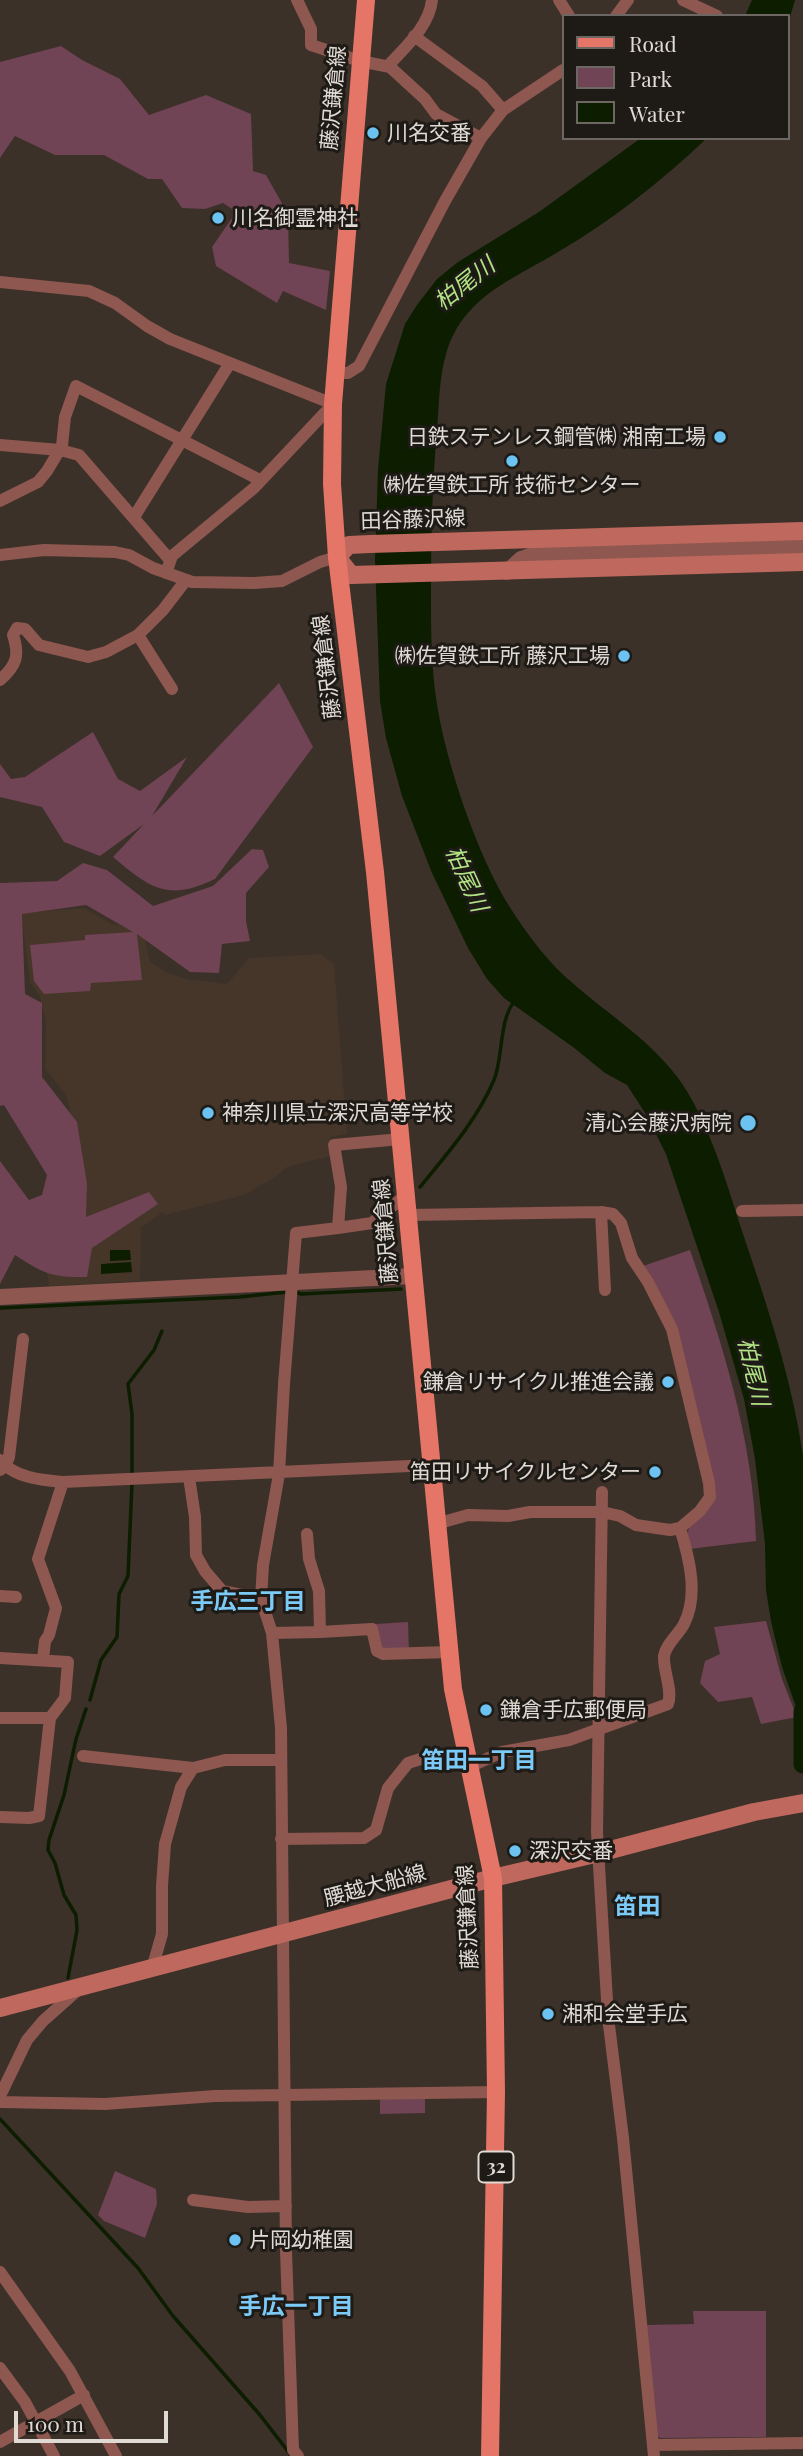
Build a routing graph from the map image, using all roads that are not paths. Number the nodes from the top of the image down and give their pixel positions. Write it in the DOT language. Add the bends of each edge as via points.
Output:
graph roads {
  1 [pos="298,0"];
  2 [pos="366,0"];
  3 [pos="432,0"];
  4 [pos="682,0"];
  5 [pos="713,14"];
  6 [pos="414,36"];
  7 [pos="360,61"];
  8 [pos="388,66"];
  9 [pos="562,71"];
  10 [pos="503,110"];
  11 [pos="481,138"];
  12 [pos="0,282"];
  13 [pos="230,363"];
  14 [pos="335,373"];
  15 [pos="332,404"];
  16 [pos="182,442"];
  17 [pos="0,445"];
  18 [pos="60,450"];
  19 [pos="260,481"];
  20 [pos="0,501"];
  21 [pos="134,517"];
  22 [pos="803,531"];
  23 [pos="487,539"];
  24 [pos="803,546"];
  25 [pos="536,554"];
  26 [pos="0,555"];
  27 [pos="337,557"];
  28 [pos="803,562"];
  29 [pos="168,567"];
  30 [pos="481,572"];
  31 [pos="508,572"];
  32 [pos="186,580"];
  33 [pos="138,635"];
  34 [pos="0,680"];
  35 [pos="172,689"];
  36 [pos="401,1139"];
  37 [pos="406,1195"];
  38 [pos="803,1210"];
  39 [pos="742,1211"];
  40 [pos="601,1212"];
  41 [pos="408,1215"];
  42 [pos="338,1228"];
  43 [pos="414,1276"];
  44 [pos="291,1284"];
  45 [pos="605,1290"];
  46 [pos="0,1297"];
  47 [pos="23,1339"];
  48 [pos="2,1465"];
  49 [pos="431,1465"];
  50 [pos="279,1474"];
  51 [pos="189,1477"];
  52 [pos="63,1482"];
  53 [pos="602,1492"];
  54 [pos="602,1511"];
  55 [pos="436,1524"];
  56 [pos="681,1528"];
  57 [pos="307,1534"];
  58 [pos="0,1596"];
  59 [pos="16,1597"];
  60 [pos="261,1599"];
  61 [pos="320,1632"];
  62 [pos="272,1633"];
  63 [pos="449,1652"];
  64 [pos="0,1658"];
  65 [pos="43,1659"];
  66 [pos="0,1718"];
  67 [pos="50,1718"];
  68 [pos="600,1730"];
  69 [pos="83,1756"];
  70 [pos="280,1760"];
  71 [pos="467,1760"];
  72 [pos="193,1768"];
  73 [pos="799,1803"];
  74 [pos="0,1817"];
  75 [pos="281,1839"];
  76 [pos="599,1853"];
  77 [pos="493,1878"];
  78 [pos="282,1934"];
  79 [pos="152,1969"];
  80 [pos="81,1987"];
  81 [pos="0,2008"];
  82 [pos="496,2092"];
  83 [pos="284,2094"];
  84 [pos="0,2096"];
  85 [pos="0,2102"];
  86 [pos="193,2200"];
  87 [pos="286,2206"];
  88 [pos="0,2272"];
  89 [pos="0,2368"];
  90 [pos="84,2395"];
  91 [pos="36,2422"];
  92 [pos="0,2442"];
  93 [pos="803,2443"];
  94 [pos="653,2450"];
  95 [pos="54,2456"];
  96 [pos="116,2456"];
  97 [pos="298,2456"];
  98 [pos="491,2456"];
  1 -- 7 [label="street" via="311,29 311,45"];
  2 -- 7 [label="main road, 藤沢鎌倉線 / 32"];
  3 -- 6 [label="street" via="426,20"];
  4 -- 5 [label="street"];
  6 -- 8 [label="street"];
  6 -- 10 [label="street" via="482,86"];
  7 -- 8 [label="street"];
  7 -- 14 [label="main road, 藤沢鎌倉線 / 32"];
  8 -- 11 [label="street" via="436,114"];
  9 -- 10 [label="street"];
  10 -- 11 [label="street"];
  11 -- 14 [label="street" via="359,366 348,373"];
  12 -- 13 [label="street" via="89,291 170,339"];
  13 -- 15 [label="street"];
  13 -- 16 [label="street"];
  14 -- 15 [label="main road, 藤沢鎌倉線 / 32"];
  15 -- 19 [label="street"];
  15 -- 27 [label="main road, 藤沢鎌倉線 / 32"];
  16 -- 18 [label="street" via="76,386"];
  16 -- 19 [label="street"];
  16 -- 21 [label="street"];
  17 -- 18 [label="street"];
  18 -- 20 [label="street" via="38,482"];
  18 -- 21 [label="street" via="86,461"];
  19 -- 29 [label="street"];
  21 -- 29 [label="street"];
  22 -- 23 [label="main road, 田谷藤沢線"];
  23 -- 25 [label="street"];
  23 -- 27 [label="main road, 田谷藤沢線" via="349,545"];
  23 -- 30 [label="main road"];
  24 -- 25 [label="street"];
  25 -- 31 [label="street"];
  26 -- 29 [label="street" via="44,550 115,552"];
  27 -- 30 [label="main road" via="351,575"];
  27 -- 32 [label="street" via="282,581"];
  27 -- 36 [label="main road, 藤沢鎌倉線 / 32"];
  28 -- 31 [label="main road"];
  29 -- 32 [label="street"];
  30 -- 31 [label="main road"];
  32 -- 33 [label="street"];
  33 -- 34 [label="street" via="88,657 40,645 25,629 17,628 13,635 17,660"];
  33 -- 35 [label="street"];
  36 -- 37 [label="main road, 藤沢鎌倉線 / 32"];
  36 -- 42 [label="street" via="334,1145 341,1187"];
  37 -- 41 [label="main road, 藤沢鎌倉線 / 32"];
  37 -- 42 [label="street" via="372,1223"];
  38 -- 39 [label="street"];
  40 -- 41 [label="street"];
  40 -- 45 [label="street"];
  40 -- 56 [label="street" via="613,1214 621,1223 632,1258 667,1320 678,1353 710,1497"];
  41 -- 43 [label="main road, 藤沢鎌倉線 / 32"];
  42 -- 44 [label="street" via="296,1233"];
  43 -- 44 [label="street"];
  43 -- 49 [label="main road, 藤沢鎌倉線 / 32"];
  44 -- 46 [label="street"];
  44 -- 50 [label="street"];
  47 -- 48 [label="street" via="9,1457"];
  48 -- 52 [label="street" via="32,1477"];
  49 -- 50 [label="street"];
  49 -- 55 [label="main road, 藤沢鎌倉線 / 32"];
  50 -- 51 [label="street"];
  50 -- 60 [label="street"];
  51 -- 52 [label="street"];
  51 -- 60 [label="street" via="199,1562 222,1591"];
  52 -- 65 [label="street" via="38,1559 55,1608"];
  53 -- 54 [label="street"];
  54 -- 55 [label="street" via="468,1515"];
  54 -- 56 [label="street" via="636,1525"];
  54 -- 68 [label="street"];
  55 -- 63 [label="main road, 藤沢鎌倉線 / 32"];
  56 -- 68 [label="street" via="690,1559 690,1608 664,1655 668,1704"];
  57 -- 61 [label="street"];
  58 -- 59 [label="street"];
  60 -- 62 [label="street"];
  61 -- 62 [label="street"];
  61 -- 63 [label="street" via="372,1629 377,1651 383,1654"];
  62 -- 70 [label="street"];
  63 -- 71 [label="main road, 藤沢鎌倉線 / 32"];
  64 -- 65 [label="street"];
  65 -- 67 [label="street" via="68,1662 65,1698"];
  66 -- 67 [label="street"];
  67 -- 74 [label="street" via="39,1815"];
  68 -- 71 [label="street"];
  68 -- 76 [label="street"];
  69 -- 72 [label="street"];
  70 -- 72 [label="street" via="225,1760"];
  70 -- 75 [label="street"];
  71 -- 75 [label="street" via="408,1763 388,1788 380,1821 369,1836"];
  71 -- 77 [label="main road, 藤沢鎌倉線 / 32"];
  72 -- 79 [label="street" via="181,1787 165,1844 162,1934"];
  73 -- 76 [label="main road, 腰越大船線"];
  75 -- 78 [label="street"];
  76 -- 77 [label="main road, 腰越大船線"];
  76 -- 94 [label="street" via="608,2017"];
  77 -- 78 [label="main road, 腰越大船線"];
  77 -- 82 [label="main road, 藤沢鎌倉線 / 32"];
  78 -- 79 [label="main road, 腰越大船線"];
  78 -- 83 [label="street"];
  79 -- 80 [label="main road, 腰越大船線"];
  80 -- 81 [label="main road, 腰越大船線"];
  80 -- 84 [label="street" via="27,2040"];
  82 -- 83 [label="street"];
  82 -- 98 [label="main road, 藤沢鎌倉線 / 32"];
  83 -- 85 [label="street" via="105,2104"];
  83 -- 87 [label="street"];
  86 -- 87 [label="street"];
  87 -- 97 [label="street" via="293,2449"];
  88 -- 90 [label="street"];
  89 -- 91 [label="street"];
  90 -- 91 [label="street"];
  90 -- 96 [label="street"];
  91 -- 92 [label="street"];
  91 -- 95 [label="street"];
  93 -- 94 [label="street"];
}
